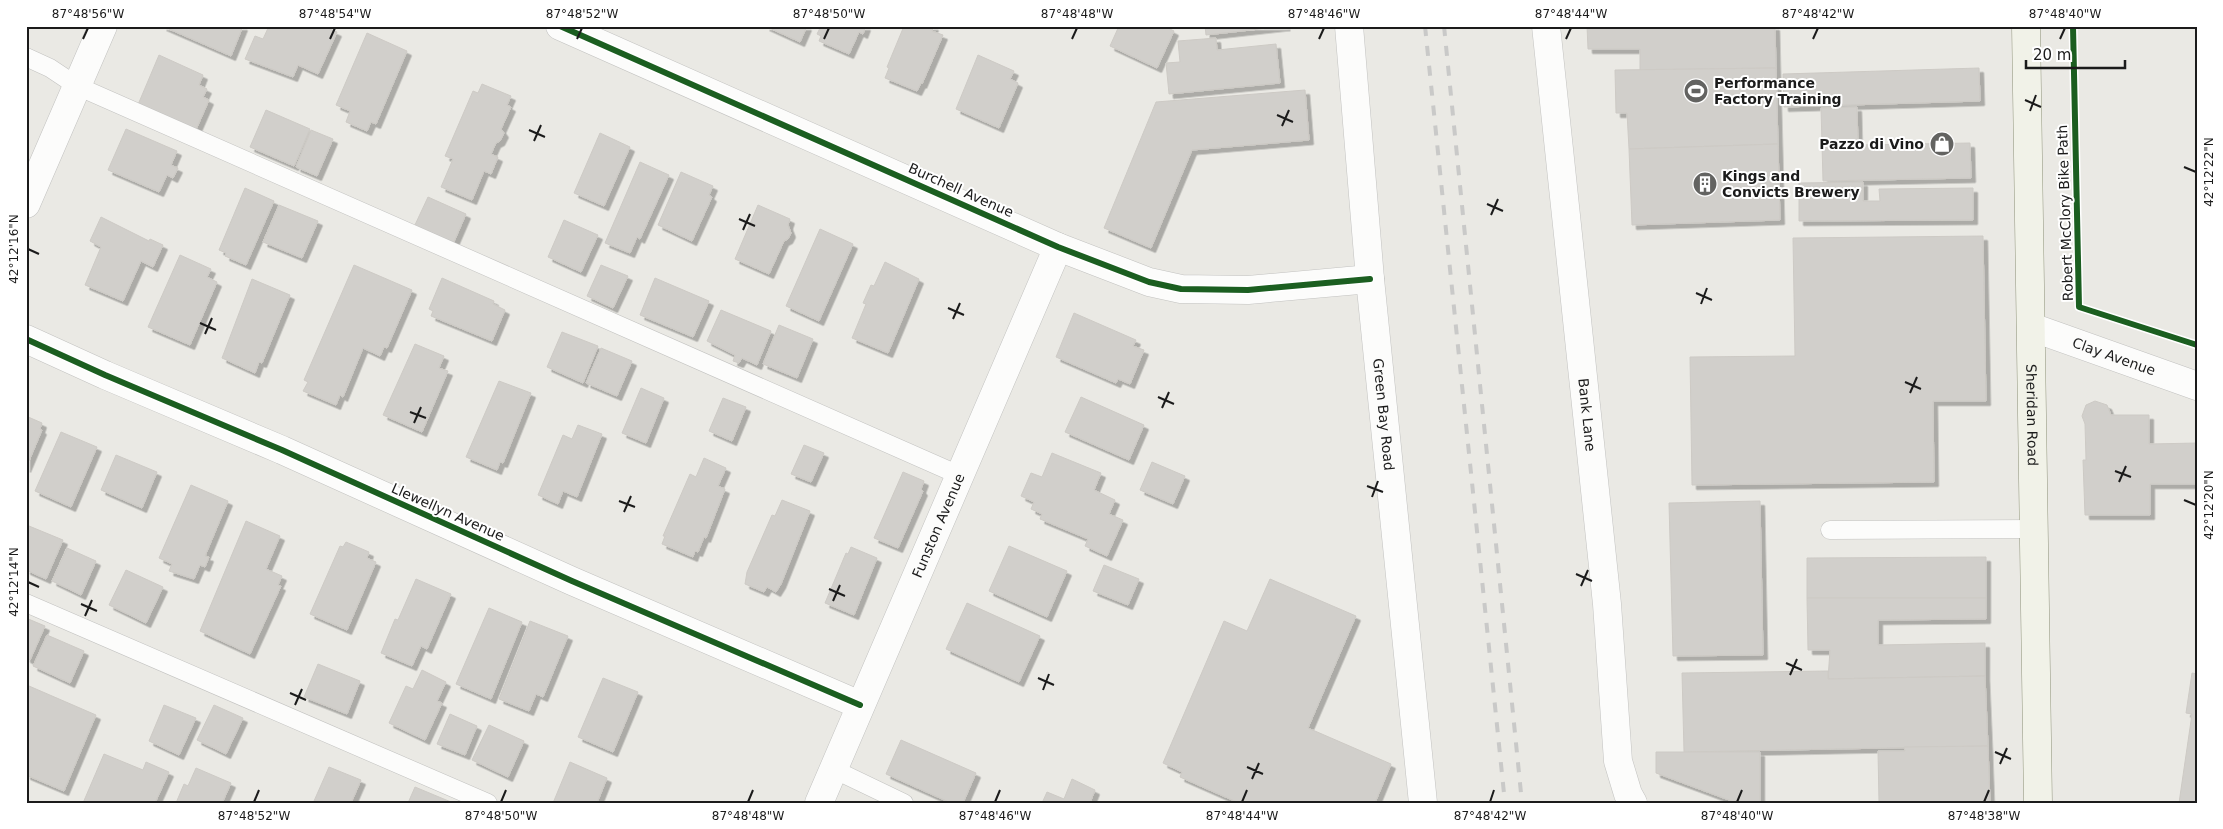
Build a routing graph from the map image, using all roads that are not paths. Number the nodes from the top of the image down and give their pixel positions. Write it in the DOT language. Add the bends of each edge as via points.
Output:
graph roads {
  1 [pos="103,26"];
  2 [pos="560,26"];
  3 [pos="1349,26"];
  4 [pos="1546,26"];
  5 [pos="2026,26"];
  6 [pos="26,57"];
  7 [pos="77,86"];
  8 [pos="26,204"];
  9 [pos="1058,247"];
  10 [pos="1370,279"];
  11 [pos="2031,327"];
  12 [pos="26,339"];
  13 [pos="2197,386"];
  14 [pos="959,475"];
  15 [pos="2034,529"];
  16 [pos="1830,530"];
  17 [pos="26,603"];
  18 [pos="860,705"];
  19 [pos="833,769"];
  20 [pos="488,803"];
  21 [pos="819,803"];
  22 [pos="904,803"];
  23 [pos="1422,803"];
  24 [pos="1633,803"];
  25 [pos="2038,803"];
  1 -- 7 [label="street"];
  2 -- 9 [label="street, Burchell Avenue"];
  3 -- 10 [label="street, Green Bay Road"];
  4 -- 24 [label="street, Bank Lane" via="1607,604 1618,761"];
  5 -- 11 [label="main road, Sheridan Road"];
  6 -- 7 [label="lane"];
  7 -- 8 [label="street"];
  7 -- 14 [label="lane"];
  9 -- 10 [label="street, Burchell Avenue" via="1149,282 1182,289 1248,290"];
  9 -- 14 [label="street, Funston Avenue"];
  10 -- 23 [label="street, Green Bay Road"];
  11 -- 13 [label="street, Clay Avenue"];
  11 -- 15 [label="main road, Sheridan Road"];
  12 -- 18 [label="street, Llewellyn Avenue"];
  14 -- 18 [label="street, Funston Avenue"];
  15 -- 16 [label="lane"];
  15 -- 25 [label="main road, Sheridan Road"];
  17 -- 20 [label="lane"];
  18 -- 19 [label="street, Funston Avenue"];
  19 -- 21 [label="street, Funston Avenue"];
  19 -- 22 [label="lane"];
}
